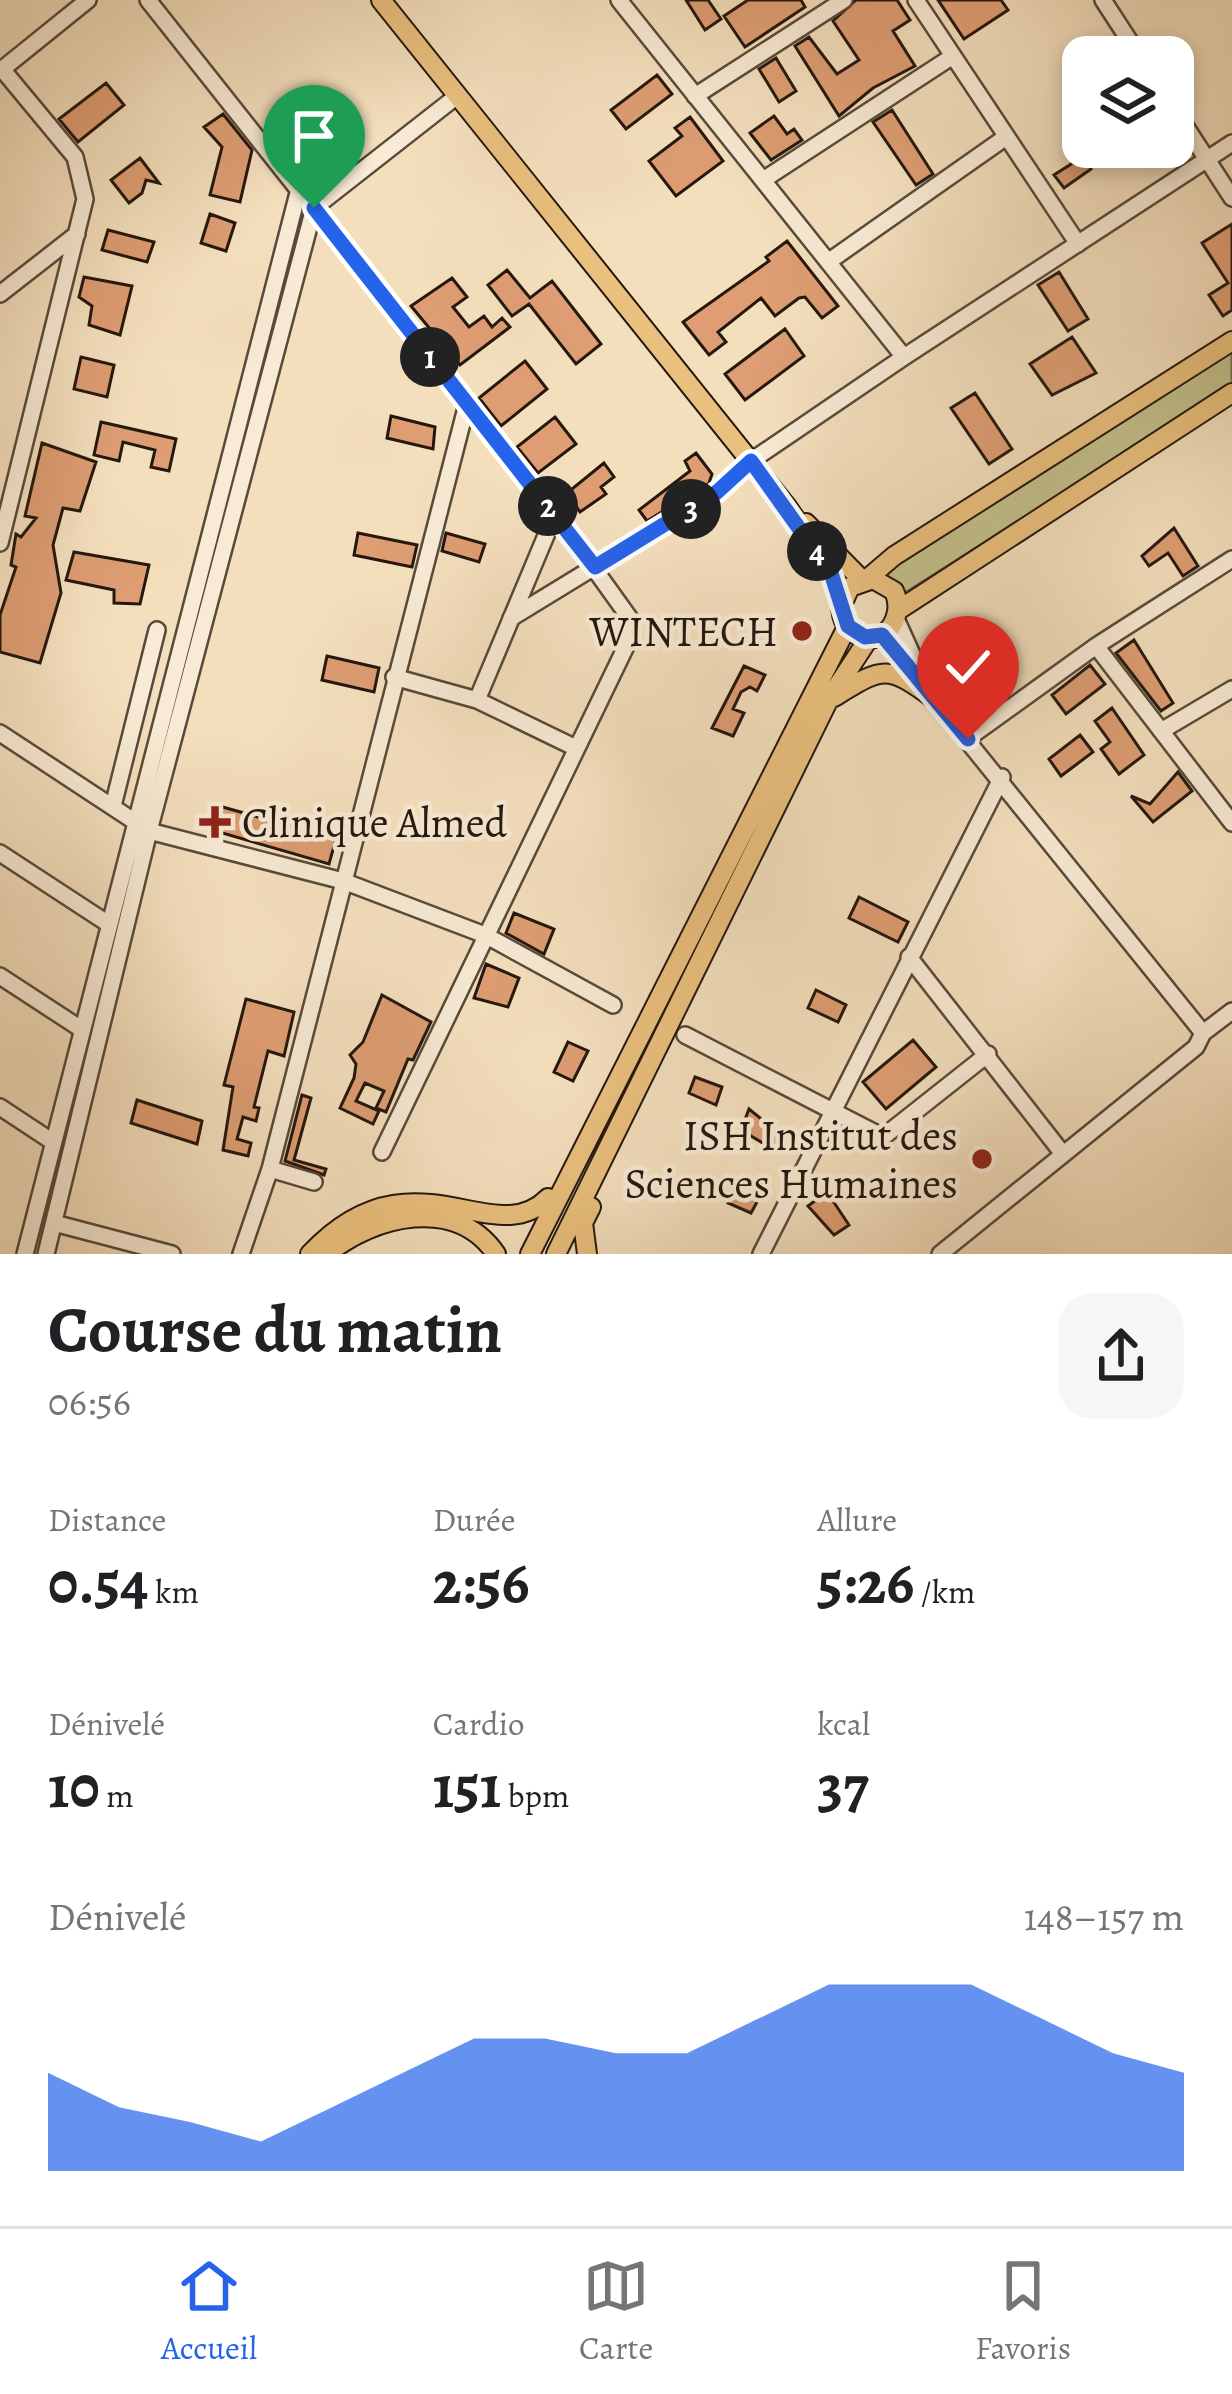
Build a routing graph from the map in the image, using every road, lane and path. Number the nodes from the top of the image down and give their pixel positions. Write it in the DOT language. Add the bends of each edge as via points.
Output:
graph roads {
  1 [pos="88,0"];
  2 [pos="148,0"];
  3 [pos="381,0"];
  4 [pos="646,0"];
  5 [pos="844,0"];
  6 [pos="916,0"];
  7 [pos="1103,0"];
  8 [pos="624,6"];
  9 [pos="1126,36"];
  10 [pos="953,56"];
  11 [pos="1,70"];
  12 [pos="458,96"];
  13 [pos="695,96"];
  14 [pos="1006,137"];
  15 [pos="1194,138"];
  16 [pos="1232,143"];
  17 [pos="1208,159"];
  18 [pos="763,180"];
  19 [pos="299,189"];
  20 [pos="1232,198"];
  21 [pos="314,208"];
  22 [pos="76,234"];
  23 [pos="1078,244"];
  24 [pos="828,262"];
  25 [pos="0,294"];
  26 [pos="1232,341"];
  27 [pos="904,357"];
  28 [pos="1232,393"];
  29 [pos="467,404"];
  30 [pos="751,461"];
  31 [pos="7,490"];
  32 [pos="788,508"];
  33 [pos="555,514"];
  34 [pos="0,543"];
  35 [pos="1232,559"];
  36 [pos="595,567"];
  37 [pos="865,580"];
  38 [pos="844,617"];
  39 [pos="511,618"];
  40 [pos="887,626"];
  41 [pos="157,630"];
  42 [pos="1096,646"];
  43 [pos="394,677"];
  44 [pos="1232,689"];
  45 [pos="933,698"];
  46 [pos="830,699"];
  47 [pos="477,700"];
  48 [pos="1162,731"];
  49 [pos="0,733"];
  50 [pos="968,739"];
  51 [pos="576,748"];
  52 [pos="1002,777"];
  53 [pos="113,806"];
  54 [pos="134,820"];
  55 [pos="1232,823"];
  56 [pos="149,831"];
  57 [pos="0,854"];
  58 [pos="343,881"];
  59 [pos="107,923"];
  60 [pos="485,935"];
  61 [pos="909,957"];
  62 [pos="0,976"];
  63 [pos="613,1005"];
  64 [pos="1232,1011"];
  65 [pos="82,1029"];
  66 [pos="1203,1033"];
  67 [pos="685,1035"];
  68 [pos="657,1050"];
  69 [pos="988,1054"];
  70 [pos="629,1057"];
  71 [pos="0,1107"];
  72 [pos="831,1111"];
  73 [pos="53,1142"];
  74 [pos="382,1152"];
  75 [pos="1063,1154"];
  76 [pos="269,1169"];
  77 [pos="314,1182"];
  78 [pos="548,1198"];
  79 [pos="53,1223"];
  80 [pos="583,1223"];
  81 [pos="25,1254"];
  82 [pos="46,1254"];
  83 [pos="172,1254"];
  84 [pos="241,1254"];
  85 [pos="310,1254"];
  86 [pos="327,1254"];
  87 [pos="496,1254"];
  88 [pos="519,1254"];
  89 [pos="530,1254"];
  90 [pos="556,1254"];
  91 [pos="568,1254"];
  92 [pos="587,1254"];
  93 [pos="761,1254"];
  94 [pos="940,1254"];
  1 -- 11 [label="street"];
  2 -- 19 [label="street"];
  3 -- 12 [label="main road"];
  4 -- 8 [label="street"];
  5 -- 13 [label="street"];
  6 -- 10 [label="street"];
  7 -- 9 [label="street"];
  8 -- 13 [label="street"];
  10 -- 14 [label="street"];
  10 -- 18 [label="street"];
  11 -- 22 [label="street" via="75,157 85,199"];
  12 -- 21 [label="street"];
  12 -- 30 [label="main road"];
  13 -- 18 [label="street"];
  14 -- 23 [label="street"];
  14 -- 24 [label="street"];
  15 -- 17 [label="street"];
  16 -- 17 [label="street"];
  17 -- 20 [label="street"];
  17 -- 23 [label="street"];
  18 -- 24 [label="street"];
  19 -- 21 [label="street"];
  19 -- 54 [label="street"];
  21 -- 29 [label="street"];
  21 -- 56 [label="street"];
  22 -- 25 [label="street"];
  22 -- 31 [label="street"];
  23 -- 27 [label="street"];
  24 -- 27 [label="street"];
  26 -- 37 [label="main road"];
  27 -- 30 [label="street"];
  28 -- 40 [label="main road"];
  29 -- 33 [label="street"];
  29 -- 43 [label="street"];
  30 -- 32 [label="main road"];
  30 -- 36 [label="street" via="717,492"];
  31 -- 34 [label="street"];
  32 -- 37 [label="main road"];
  32 -- 38 [label="main road" via="831,573"];
  33 -- 36 [label="street"];
  33 -- 39 [label="street"];
  35 -- 42 [label="street"];
  36 -- 39 [label="street"];
  36 -- 51 [label="street" via="626,606 632,634"];
  37 -- 38 [label="main road" via="848,590"];
  37 -- 40 [label="main road" via="890,586"];
  38 -- 40 [label="main road"];
  38 -- 70 [label="main road"];
  39 -- 47 [label="street"];
  40 -- 45 [label="street"];
  40 -- 46 [label="main road"];
  41 -- 53 [label="street"];
  42 -- 48 [label="street"];
  42 -- 50 [label="street"];
  43 -- 47 [label="street"];
  43 -- 58 [label="street"];
  44 -- 48 [label="street"];
  45 -- 46 [label="main road" via="886,671"];
  45 -- 50 [label="street"];
  46 -- 68 [label="main road"];
  47 -- 51 [label="street"];
  48 -- 55 [label="street"];
  49 -- 53 [label="street"];
  50 -- 52 [label="street"];
  51 -- 60 [label="street"];
  52 -- 61 [label="street"];
  52 -- 66 [label="street"];
  53 -- 54 [label="street"];
  54 -- 56 [label="street"];
  54 -- 59 [label="street"];
  56 -- 58 [label="street"];
  56 -- 79 [label="street"];
  57 -- 59 [label="street"];
  58 -- 60 [label="street"];
  58 -- 76 [label="street"];
  59 -- 65 [label="street"];
  60 -- 63 [label="street"];
  60 -- 74 [label="street"];
  61 -- 69 [label="street"];
  61 -- 72 [label="street"];
  62 -- 65 [label="street"];
  64 -- 66 [label="street"];
  65 -- 73 [label="street"];
  66 -- 75 [label="street"];
  67 -- 72 [label="street"];
  68 -- 80 [label="main road"];
  68 -- 90 [label="main road"];
  69 -- 72 [label="street" via="883,1137"];
  69 -- 75 [label="street"];
  70 -- 78 [label="main road"];
  70 -- 89 [label="main road"];
  71 -- 73 [label="street"];
  72 -- 93 [label="street"];
  73 -- 81 [label="street"];
  75 -- 94 [label="street"];
  76 -- 77 [label="street"];
  76 -- 84 [label="street"];
  78 -- 85 [label="main road" via="527,1218 492,1225 437,1206 381,1206"];
  78 -- 88 [label="main road"];
  79 -- 82 [label="street"];
  79 -- 83 [label="street"];
  80 -- 91 [label="main road"];
  80 -- 92 [label="main road"];
  86 -- 87 [label="main road" via="361,1229 401,1217 473,1232"];
}
